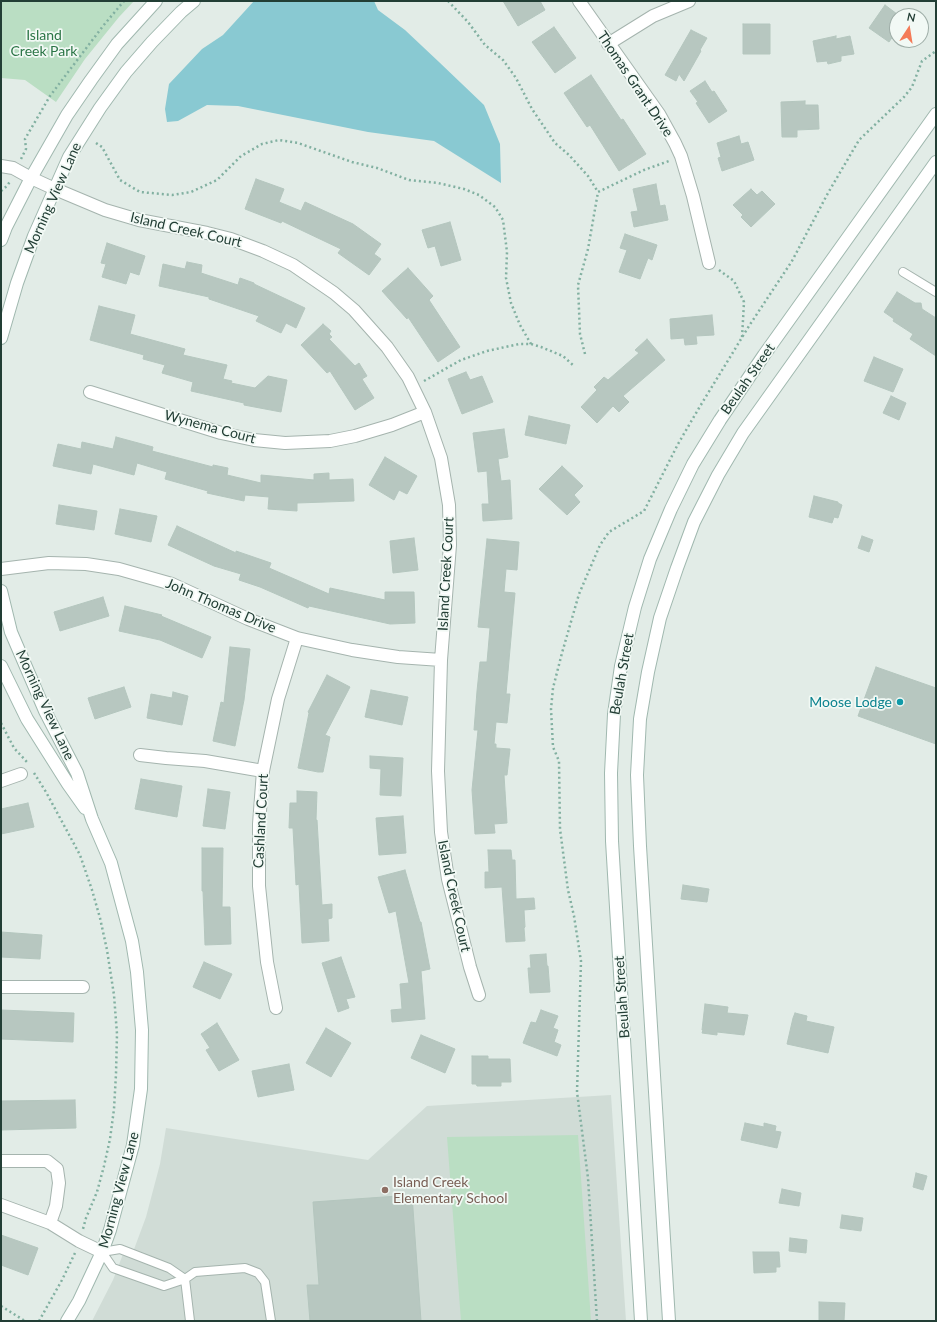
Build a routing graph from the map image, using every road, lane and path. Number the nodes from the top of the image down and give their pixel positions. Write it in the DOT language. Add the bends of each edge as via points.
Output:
graph roads {
  1 [pos="124,1"];
  2 [pos="156,1"];
  3 [pos="194,1"];
  4 [pos="448,1"];
  5 [pos="579,1"];
  6 [pos="689,1"];
  7 [pos="608,44"];
  8 [pos="936,114"];
  9 [pos="96,143"];
  10 [pos="681,156"];
  11 [pos="936,162"];
  12 [pos="1,166"];
  13 [pos="16,170"];
  14 [pos="31,178"];
  15 [pos="55,189"];
  16 [pos="1,191"];
  17 [pos="598,192"];
  18 [pos="1,240"];
  19 [pos="709,263"];
  20 [pos="903,272"];
  21 [pos="936,292"];
  22 [pos="1,338"];
  23 [pos="742,338"];
  24 [pos="531,344"];
  25 [pos="586,354"];
  26 [pos="574,366"];
  27 [pos="412,386"];
  28 [pos="90,392"];
  29 [pos="425,412"];
  30 [pos="1,569"];
  31 [pos="1,590"];
  32 [pos="297,638"];
  33 [pos="441,660"];
  34 [pos="1,666"];
  35 [pos="1,723"];
  36 [pos="140,755"];
  37 [pos="29,764"];
  38 [pos="263,771"];
  39 [pos="27,772"];
  40 [pos="1,781"];
  41 [pos="92,819"];
  42 [pos="1,987"];
  43 [pos="83,987"];
  44 [pos="479,995"];
  45 [pos="276,1008"];
  46 [pos="1,1161"];
  47 [pos="1,1205"];
  48 [pos="50,1223"];
  49 [pos="79,1241"];
  50 [pos="102,1252"];
  51 [pos="185,1279"];
  52 [pos="1,1306"];
  53 [pos="25,1321"];
  54 [pos="39,1321"];
  55 [pos="67,1321"];
  56 [pos="190,1321"];
  57 [pos="270,1321"];
  58 [pos="641,1321"];
  59 [pos="669,1321"];
  1 -- 13 [label="path" via="50,96 25,139 26,149"];
  2 -- 14 [label="street, Morning View Lane" via="117,44 91,80 67,115"];
  3 -- 15 [label="street, Morning View Lane" via="152,42 122,78 77,143"];
  4 -- 17 [label="path" via="486,45 503,60 555,143 588,176"];
  5 -- 7 [label="street, Thomas Grant Drive"];
  6 -- 7 [label="street" via="653,16"];
  7 -- 10 [label="street, Thomas Grant Drive" via="659,114"];
  8 -- 58 [label="street, Beulah Street" via="764,355 693,464 650,559 635,607 614,714 611,773 612,841"];
  9 -- 24 [label="path" via="102,147 120,180 140,192 172,195 191,192 217,180 241,156 262,144 279,140 298,143 410,180 444,184 479,195 495,207 503,220 507,252 506,278 511,303"];
  10 -- 17 [label="path"];
  10 -- 19 [label="street, Thomas Grant Drive"];
  11 -- 59 [label="street, Beulah Street" via="744,433 718,475 694,522 660,618 640,719 637,775"];
  12 -- 13 [label="street, Island Creek Court"];
  13 -- 14 [label="street, Island Creek Court"];
  13 -- 16 [label="path"];
  14 -- 15 [label="street, Island Creek Court"];
  14 -- 18 [label="street, Morning View Lane"];
  15 -- 22 [label="street, Morning View Lane" via="31,243"];
  15 -- 27 [label="street, Island Creek Court" via="106,210 139,220 232,239 263,250 293,265 354,310 387,347"];
  17 -- 25 [label="path" via="588,249 578,285 580,334"];
  19 -- 23 [label="path" via="734,281 744,302"];
  20 -- 21 [label="lane"];
  24 -- 26 [label="path" via="563,356"];
  24 -- 27 [label="path" via="487,351 461,360"];
  27 -- 29 [label="street, Island Creek Court"];
  28 -- 29 [label="street, Wynema Court" via="221,433 286,443 330,441 355,436"];
  29 -- 33 [label="street, Island Creek Court" via="441,458 449,505 450,545"];
  30 -- 32 [label="street, John Thomas Drive" via="49,563 86,564 120,569 172,584"];
  31 -- 41 [label="street, Morning View Lane" via="11,632 77,773"];
  32 -- 33 [label="street, John Thomas Drive" via="352,650"];
  32 -- 38 [label="street, Cashland Court" via="278,699"];
  33 -- 44 [label="street, Island Creek Court" via="438,771 441,832 448,879"];
  34 -- 41 [label="street, Morning View Lane" via="27,719"];
  35 -- 37 [label="path" via="14,748"];
  36 -- 38 [label="street" via="205,761"];
  38 -- 45 [label="street, Cashland Court" via="259,824 259,886 267,962"];
  39 -- 40 [label="street"];
  39 -- 49 [label="path" via="46,792 80,855 100,918 114,995 116,1074 110,1139 97,1192"];
  41 -- 50 [label="street, Morning View Lane" via="111,863 132,941 142,1030 141,1089 133,1145"];
  42 -- 43 [label="street"];
  46 -- 48 [label="street" via="46,1161 57,1169 59,1183 56,1206"];
  47 -- 48 [label="street"];
  48 -- 49 [label="street"];
  49 -- 50 [label="street"];
  49 -- 54 [label="path" via="62,1280"];
  50 -- 51 [label="lane" via="120,1250 170,1268"];
  50 -- 51 [label="lane" via="113,1268 164,1286"];
  50 -- 55 [label="street, Morning View Lane" via="79,1302"];
  51 -- 56 [label="lane"];
  51 -- 57 [label="lane" via="195,1272 245,1268 258,1273 265,1282"];
  52 -- 53 [label="path"];
}
